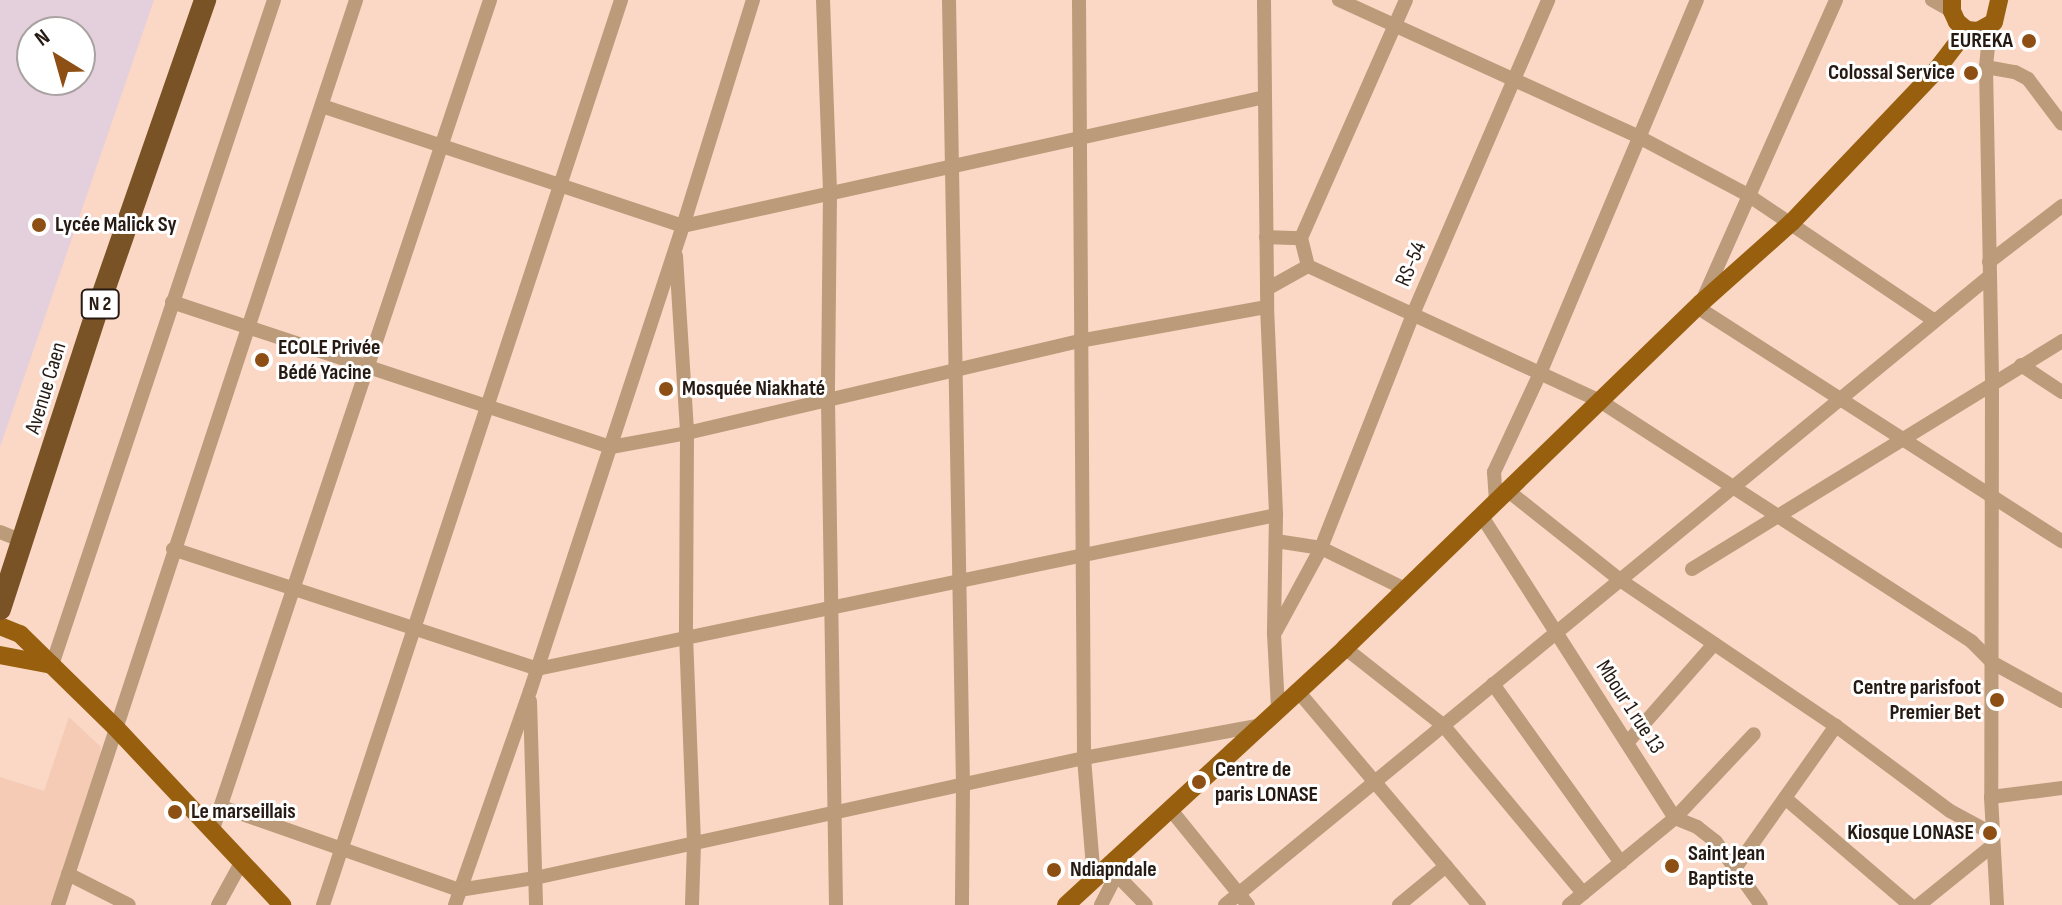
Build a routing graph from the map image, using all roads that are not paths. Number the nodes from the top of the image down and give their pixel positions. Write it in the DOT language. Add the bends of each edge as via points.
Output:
graph roads {
  1 [pos="205,0"];
  2 [pos="274,0"];
  3 [pos="356,0"];
  4 [pos="490,0"];
  5 [pos="621,0"];
  6 [pos="753,0"];
  7 [pos="823,0"];
  8 [pos="949,0"];
  9 [pos="1079,0"];
  10 [pos="1264,0"];
  11 [pos="1339,0"];
  12 [pos="1406,0"];
  13 [pos="1548,0"];
  14 [pos="1697,0"];
  15 [pos="1836,0"];
  16 [pos="1932,0"];
  17 [pos="2000,1"];
  18 [pos="1952,9"];
  19 [pos="1394,26"];
  20 [pos="1976,29"];
  21 [pos="1987,64"];
  22 [pos="1934,73"];
  23 [pos="1513,80"];
  24 [pos="1265,97"];
  25 [pos="322,106"];
  26 [pos="2062,124"];
  27 [pos="1637,136"];
  28 [pos="1080,138"];
  29 [pos="441,147"];
  30 [pos="951,167"];
  31 [pos="560,187"];
  32 [pos="830,194"];
  33 [pos="1748,195"];
  34 [pos="2062,206"];
  35 [pos="1792,222"];
  36 [pos="683,226"];
  37 [pos="1266,237"];
  38 [pos="1301,238"];
  39 [pos="675,247"];
  40 [pos="1308,266"];
  41 [pos="1989,269"];
  42 [pos="1267,289"];
  43 [pos="172,302"];
  44 [pos="1699,305"];
  45 [pos="1267,307"];
  46 [pos="1413,314"];
  47 [pos="1935,321"];
  48 [pos="246,328"];
  49 [pos="1079,341"];
  50 [pos="2062,341"];
  51 [pos="2021,365"];
  52 [pos="368,366"];
  53 [pos="956,371"];
  54 [pos="1541,371"];
  55 [pos="1992,383"];
  56 [pos="2062,392"];
  57 [pos="1840,399"];
  58 [pos="828,401"];
  59 [pos="1600,401"];
  60 [pos="486,407"];
  61 [pos="687,433"];
  62 [pos="1903,439"];
  63 [pos="611,447"];
  64 [pos="1731,489"];
  65 [pos="1502,496"];
  66 [pos="1992,496"];
  67 [pos="1276,515"];
  68 [pos="1481,515"];
  69 [pos="1776,517"];
  70 [pos="0,532"];
  71 [pos="1276,541"];
  72 [pos="2062,541"];
  73 [pos="25,542"];
  74 [pos="1321,548"];
  75 [pos="173,549"];
  76 [pos="1083,554"];
  77 [pos="1692,569"];
  78 [pos="958,580"];
  79 [pos="1620,580"];
  80 [pos="1405,589"];
  81 [pos="292,590"];
  82 [pos="830,607"];
  83 [pos="0,609"];
  84 [pos="0,626"];
  85 [pos="412,630"];
  86 [pos="1556,632"];
  87 [pos="1274,634"];
  88 [pos="686,635"];
  89 [pos="1714,644"];
  90 [pos="1345,648"];
  91 [pos="0,655"];
  92 [pos="1993,663"];
  93 [pos="52,665"];
  94 [pos="537,669"];
  95 [pos="1493,684"];
  96 [pos="1297,690"];
  97 [pos="530,691"];
  98 [pos="2062,701"];
  99 [pos="1278,709"];
  100 [pos="1443,725"];
  101 [pos="1257,726"];
  102 [pos="1836,726"];
  103 [pos="116,728"];
  104 [pos="1754,734"];
  105 [pos="1627,743"];
  106 [pos="1084,758"];
  107 [pos="1375,782"];
  108 [pos="963,785"];
  109 [pos="2062,788"];
  110 [pos="1991,797"];
  111 [pos="1785,798"];
  112 [pos="222,807"];
  113 [pos="836,810"];
  114 [pos="1171,810"];
  115 [pos="1675,818"];
  116 [pos="212,832"];
  117 [pos="1993,840"];
  118 [pos="694,844"];
  119 [pos="341,851"];
  120 [pos="241,863"];
  121 [pos="1621,863"];
  122 [pos="1446,866"];
  123 [pos="1736,867"];
  124 [pos="1112,871"];
  125 [pos="68,874"];
  126 [pos="535,878"];
  127 [pos="1094,880"];
  128 [pos="1996,886"];
  129 [pos="1583,893"];
  130 [pos="457,898"];
  131 [pos="1243,899"];
  132 [pos="58,905"];
  133 [pos="129,905"];
  134 [pos="218,905"];
  135 [pos="282,905"];
  136 [pos="323,905"];
  137 [pos="536,905"];
  138 [pos="692,905"];
  139 [pos="836,905"];
  140 [pos="962,905"];
  141 [pos="1066,905"];
  142 [pos="1101,905"];
  143 [pos="1146,905"];
  144 [pos="1225,905"];
  145 [pos="1399,905"];
  146 [pos="1479,905"];
  147 [pos="1569,905"];
  148 [pos="1761,905"];
  149 [pos="1910,905"];
  150 [pos="1919,905"];
  151 [pos="1982,905"];
  152 [pos="1997,905"];
  1 -- 73 [label="highway, Avenue Caen / N 2" via="101,299"];
  2 -- 43 [label="street"];
  3 -- 25 [label="street"];
  4 -- 29 [label="street"];
  5 -- 31 [label="street"];
  6 -- 36 [label="street"];
  7 -- 32 [label="street"];
  8 -- 30 [label="street"];
  9 -- 28 [label="street"];
  10 -- 24 [label="street"];
  11 -- 19 [label="street"];
  12 -- 19 [label="street"];
  13 -- 23 [label="street, RS-54"];
  14 -- 27 [label="street"];
  15 -- 33 [label="street"];
  16 -- 18 [label="street"];
  17 -- 20 [label="main road" via="1998,16"];
  18 -- 20 [label="main road"];
  18 -- 22 [label="main road"];
  19 -- 23 [label="street"];
  19 -- 38 [label="street"];
  20 -- 21 [label="street"];
  20 -- 22 [label="main road"];
  21 -- 26 [label="street" via="2028,79"];
  21 -- 41 [label="street"];
  22 -- 35 [label="main road"];
  23 -- 27 [label="street"];
  23 -- 46 [label="street, RS-54"];
  24 -- 28 [label="street"];
  24 -- 37 [label="street"];
  25 -- 29 [label="street"];
  25 -- 48 [label="street"];
  27 -- 33 [label="street"];
  27 -- 54 [label="street"];
  28 -- 30 [label="street"];
  28 -- 49 [label="street"];
  29 -- 31 [label="street"];
  29 -- 52 [label="street"];
  30 -- 32 [label="street"];
  30 -- 53 [label="street"];
  31 -- 36 [label="street"];
  31 -- 60 [label="street"];
  32 -- 36 [label="street"];
  32 -- 58 [label="street"];
  33 -- 35 [label="street"];
  33 -- 44 [label="street"];
  34 -- 41 [label="street"];
  35 -- 44 [label="main road"];
  35 -- 47 [label="street"];
  36 -- 39 [label="street"];
  37 -- 38 [label="street"];
  37 -- 42 [label="street"];
  38 -- 40 [label="street"];
  39 -- 61 [label="street"];
  39 -- 63 [label="street"];
  40 -- 42 [label="street"];
  40 -- 46 [label="street"];
  41 -- 47 [label="street"];
  41 -- 55 [label="street"];
  42 -- 45 [label="street"];
  43 -- 48 [label="street"];
  43 -- 93 [label="street"];
  44 -- 57 [label="street"];
  44 -- 59 [label="main road"];
  45 -- 49 [label="street"];
  45 -- 67 [label="street"];
  46 -- 54 [label="street"];
  46 -- 74 [label="street, RS-54"];
  47 -- 57 [label="street"];
  48 -- 52 [label="street"];
  48 -- 75 [label="street"];
  49 -- 53 [label="street"];
  49 -- 76 [label="street"];
  50 -- 51 [label="street"];
  51 -- 55 [label="street"];
  51 -- 56 [label="street"];
  52 -- 60 [label="street"];
  52 -- 81 [label="street"];
  53 -- 58 [label="street"];
  53 -- 78 [label="street"];
  54 -- 59 [label="street"];
  54 -- 65 [label="street" via="1494,472"];
  55 -- 62 [label="street"];
  55 -- 66 [label="street"];
  57 -- 62 [label="street"];
  57 -- 64 [label="street"];
  58 -- 61 [label="street"];
  58 -- 82 [label="street"];
  59 -- 64 [label="street"];
  59 -- 65 [label="main road"];
  60 -- 63 [label="street"];
  60 -- 85 [label="street"];
  61 -- 63 [label="street"];
  61 -- 88 [label="street"];
  62 -- 66 [label="street"];
  62 -- 69 [label="street"];
  63 -- 94 [label="street"];
  64 -- 69 [label="street"];
  64 -- 79 [label="street"];
  65 -- 68 [label="main road"];
  65 -- 79 [label="street"];
  66 -- 72 [label="street"];
  66 -- 92 [label="street"];
  67 -- 71 [label="street"];
  67 -- 76 [label="street"];
  68 -- 80 [label="main road"];
  68 -- 86 [label="street, Mbour 1 rue 13"];
  69 -- 77 [label="street"];
  69 -- 92 [label="street" via="1972,642"];
  70 -- 73 [label="street"];
  71 -- 74 [label="street"];
  71 -- 87 [label="street"];
  73 -- 83 [label="highway, Avenue Caen / N 2"];
  74 -- 80 [label="street"];
  74 -- 87 [label="street, RS-54"];
  75 -- 81 [label="street"];
  75 -- 103 [label="street"];
  76 -- 78 [label="street"];
  76 -- 106 [label="street"];
  78 -- 82 [label="street"];
  78 -- 108 [label="street"];
  79 -- 86 [label="street"];
  79 -- 89 [label="street"];
  80 -- 90 [label="main road"];
  81 -- 85 [label="street"];
  81 -- 112 [label="street"];
  82 -- 88 [label="street"];
  82 -- 113 [label="street"];
  84 -- 93 [label="main road" via="15,630"];
  85 -- 94 [label="street"];
  85 -- 119 [label="street"];
  86 -- 95 [label="street"];
  86 -- 105 [label="street, Mbour 1 rue 13"];
  87 -- 99 [label="street"];
  88 -- 94 [label="street"];
  88 -- 118 [label="street"];
  89 -- 102 [label="street"];
  89 -- 105 [label="street"];
  90 -- 96 [label="main road"];
  90 -- 100 [label="street"];
  91 -- 93 [label="main road"];
  92 -- 98 [label="street"];
  92 -- 110 [label="street"];
  93 -- 103 [label="main road"];
  94 -- 97 [label="street"];
  95 -- 100 [label="street"];
  95 -- 121 [label="street"];
  96 -- 99 [label="main road"];
  96 -- 107 [label="street"];
  97 -- 126 [label="street"];
  97 -- 130 [label="street"];
  99 -- 101 [label="main road"];
  100 -- 107 [label="street"];
  100 -- 129 [label="street"];
  101 -- 106 [label="street"];
  101 -- 114 [label="main road"];
  102 -- 111 [label="street"];
  102 -- 117 [label="street"];
  103 -- 116 [label="main road"];
  103 -- 125 [label="street"];
  104 -- 115 [label="street"];
  105 -- 115 [label="street, Mbour 1 rue 13"];
  106 -- 108 [label="street"];
  106 -- 127 [label="street"];
  107 -- 122 [label="street"];
  107 -- 131 [label="street"];
  108 -- 113 [label="street"];
  108 -- 140 [label="street"];
  109 -- 110 [label="street"];
  110 -- 117 [label="street"];
  111 -- 123 [label="street"];
  111 -- 149 [label="street"];
  112 -- 116 [label="street"];
  112 -- 119 [label="street"];
  113 -- 118 [label="street"];
  113 -- 139 [label="street"];
  114 -- 124 [label="main road"];
  114 -- 131 [label="street"];
  115 -- 121 [label="street"];
  115 -- 123 [label="street, Mbour 1 rue 13" via="1716,842"];
  116 -- 120 [label="main road"];
  117 -- 128 [label="street"];
  117 -- 150 [label="street"];
  118 -- 126 [label="street"];
  118 -- 138 [label="street"];
  119 -- 130 [label="street"];
  119 -- 136 [label="street"];
  120 -- 134 [label="street"];
  120 -- 135 [label="main road"];
  121 -- 129 [label="street"];
  122 -- 145 [label="street"];
  122 -- 146 [label="street"];
  123 -- 148 [label="street, Mbour 1 rue 13"];
  124 -- 127 [label="main road"];
  124 -- 142 [label="street"];
  124 -- 143 [label="street"];
  125 -- 132 [label="street"];
  125 -- 133 [label="street"];
  126 -- 130 [label="street"];
  126 -- 137 [label="street"];
  127 -- 141 [label="main road"];
  128 -- 151 [label="street"];
  128 -- 152 [label="street"];
  129 -- 147 [label="street"];
  131 -- 144 [label="street"];
}
